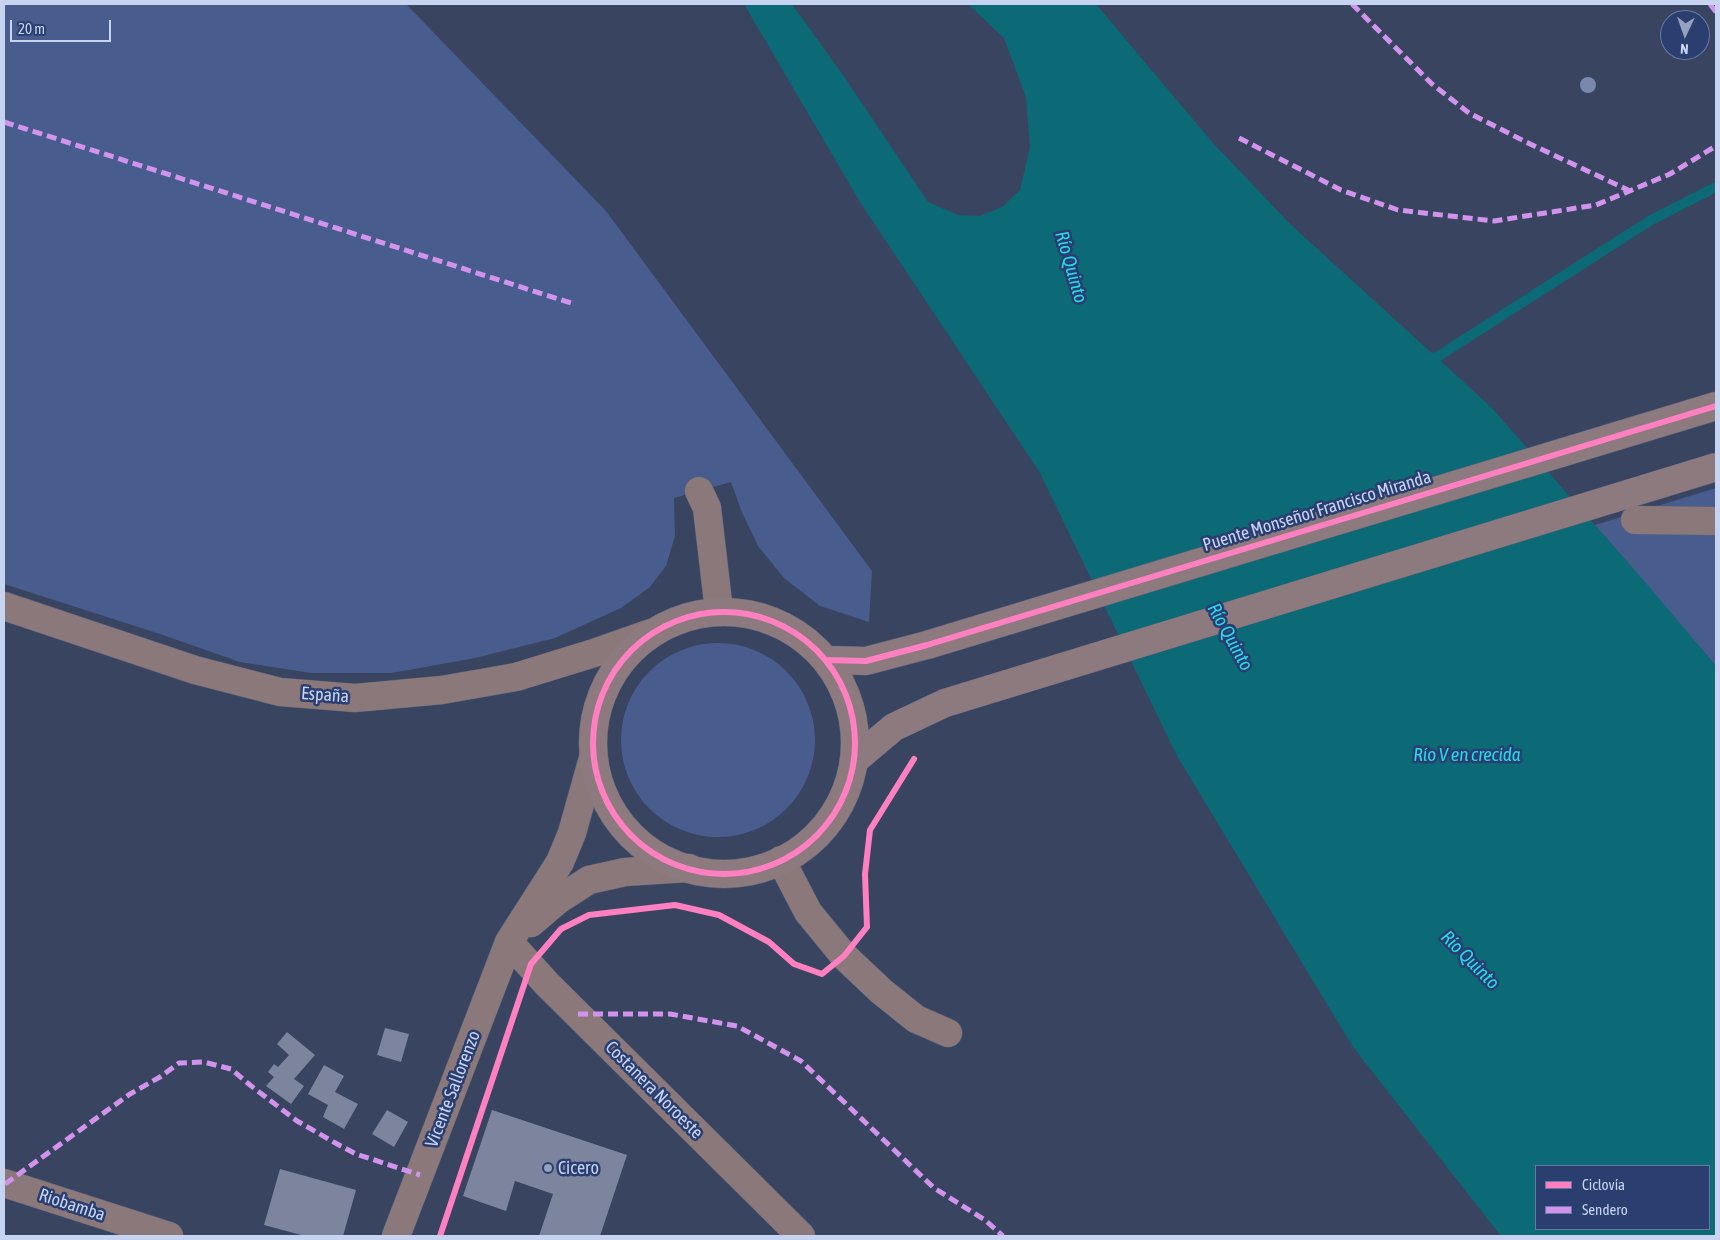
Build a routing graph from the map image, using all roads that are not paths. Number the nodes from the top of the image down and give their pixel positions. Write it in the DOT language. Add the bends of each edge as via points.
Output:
graph roads {
  1 [pos="1716,406"];
  2 [pos="1716,466"];
  3 [pos="699,491"];
  4 [pos="1635,520"];
  5 [pos="1716,521"];
  6 [pos="4,606"];
  7 [pos="718,611"];
  8 [pos="652,633"];
  9 [pos="826,660"];
  10 [pos="592,758"];
  11 [pos="856,758"];
  12 [pos="781,860"];
  13 [pos="689,868"];
  14 [pos="510,942"];
  15 [pos="948,1033"];
  16 [pos="4,1183"];
  17 [pos="169,1236"];
  18 [pos="396,1236"];
  19 [pos="801,1236"];
  1 -- 9 [label="street, Puente Monseñor Francisco Miranda" via="927,645 866,661"];
  2 -- 11 [label="street" via="945,703 894,727"];
  3 -- 7 [label="street" via="707,508"];
  4 -- 5 [label="street"];
  6 -- 8 [label="street, España" via="195,670 280,692 355,698 442,690 516,677"];
  7 -- 8 [label="street" via="688,615"];
  7 -- 9 [label="street" via="750,614 780,625 806,641"];
  8 -- 10 [label="street" via="621,666 603,696 593,725"];
  9 -- 11 [label="street" via="846,694 854,728"];
  10 -- 13 [label="street" via="600,794 613,817 634,842"];
  10 -- 14 [label="street, Vicente Sallorenzo" via="572,833 560,862"];
  11 -- 12 [label="street" via="848,788 835,814 810,844"];
  12 -- 13 [label="street" via="766,868 716,874"];
  12 -- 15 [label="street" via="808,912 844,956 881,992 916,1019"];
  13 -- 14 [label="street, Vicente Sallorenzo" via="625,872 589,880 558,900"];
  14 -- 18 [label="street, Vicente Sallorenzo"];
  14 -- 19 [label="street, Costanera Noroeste" via="548,984"];
  16 -- 17 [label="street, Riobamba"];
}
